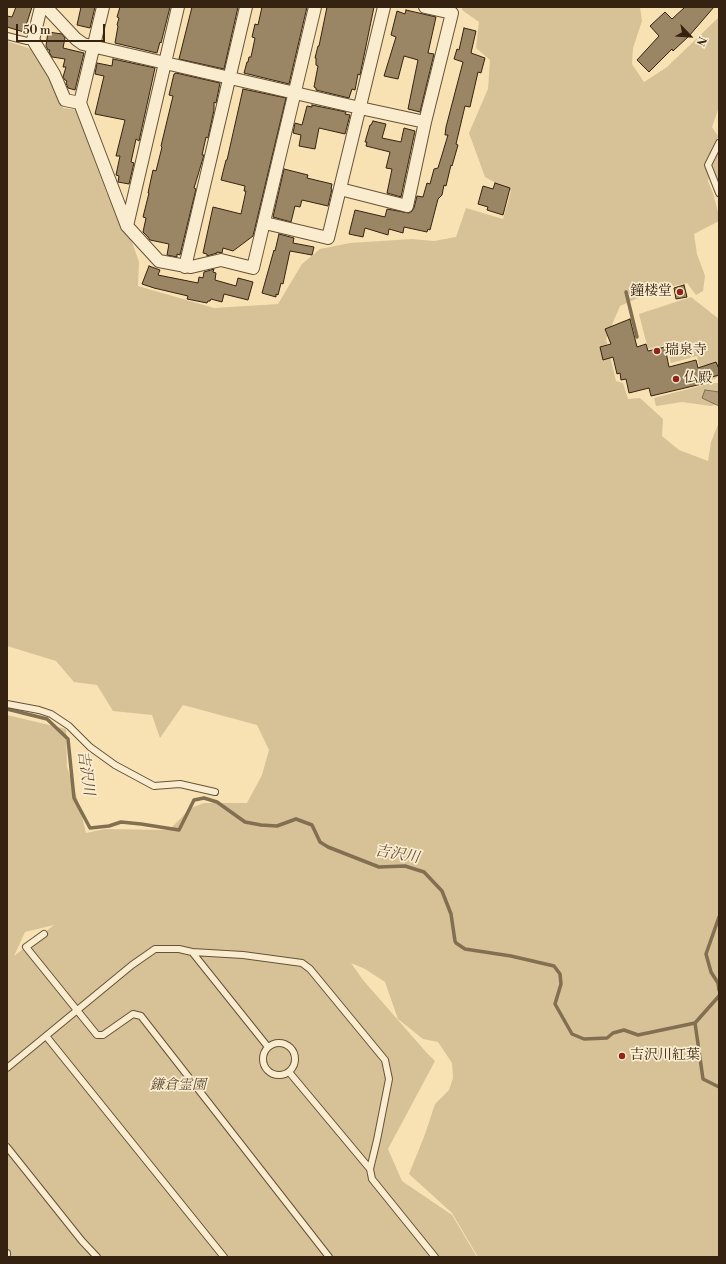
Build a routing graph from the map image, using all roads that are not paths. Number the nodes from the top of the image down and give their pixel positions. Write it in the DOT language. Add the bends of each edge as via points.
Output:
graph roads {
  1 [pos="41,7"];
  2 [pos="46,7"];
  3 [pos="103,7"];
  4 [pos="178,7"];
  5 [pos="246,7"];
  6 [pos="315,7"];
  7 [pos="384,7"];
  8 [pos="425,7"];
  9 [pos="7,36"];
  10 [pos="33,40"];
  11 [pos="94,47"];
  12 [pos="165,63"];
  13 [pos="229,78"];
  14 [pos="295,93"];
  15 [pos="80,104"];
  16 [pos="360,108"];
  17 [pos="425,122"];
  18 [pos="719,143"];
  19 [pos="340,189"];
  20 [pos="719,193"];
  21 [pos="265,223"];
  22 [pos="127,226"];
  23 [pos="185,267"];
  24 [pos="7,704"];
  25 [pos="215,792"];
  26 [pos="44,934"];
  27 [pos="192,952"];
  28 [pos="78,1010"];
  29 [pos="46,1036"];
  30 [pos="268,1047"];
  31 [pos="7,1068"];
  32 [pos="289,1072"];
  33 [pos="7,1147"];
  34 [pos="370,1169"];
  35 [pos="97,1257"];
  36 [pos="224,1257"];
  37 [pos="330,1257"];
  38 [pos="435,1257"];
  1 -- 10 [label="street"];
  2 -- 11 [label="street" via="76,39"];
  3 -- 11 [label="street"];
  4 -- 12 [label="street"];
  5 -- 13 [label="street"];
  6 -- 14 [label="street"];
  7 -- 16 [label="street"];
  8 -- 17 [label="street" via="452,13"];
  9 -- 10 [label="lane"];
  10 -- 15 [label="street" via="54,74 65,100"];
  11 -- 12 [label="street"];
  11 -- 15 [label="street"];
  12 -- 13 [label="street"];
  12 -- 22 [label="street"];
  13 -- 14 [label="street"];
  13 -- 23 [label="street"];
  14 -- 16 [label="street"];
  14 -- 21 [label="street"];
  15 -- 22 [label="street"];
  16 -- 17 [label="street"];
  16 -- 19 [label="street"];
  17 -- 19 [label="street" via="406,206"];
  18 -- 20 [label="lane" via="708,165"];
  19 -- 21 [label="street" via="328,238"];
  21 -- 23 [label="street" via="253,268 222,260"];
  22 -- 23 [label="street" via="159,261"];
  24 -- 25 [label="lane" via="51,714 115,765 154,786 180,784"];
  26 -- 28 [label="lane" via="26,947"];
  27 -- 28 [label="lane" via="179,949 155,950 132,965"];
  27 -- 30 [label="lane"];
  27 -- 34 [label="lane" via="243,955 302,963 310,969 384,1060 389,1079"];
  28 -- 29 [label="lane"];
  28 -- 37 [label="lane" via="97,1035 103,1035 133,1014 140,1016"];
  29 -- 31 [label="lane"];
  29 -- 36 [label="lane"];
  30 -- 32 [label="lane" via="263,1056 266,1068 276,1075"];
  30 -- 32 [label="lane" via="282,1042 292,1048 295,1063"];
  32 -- 34 [label="lane"];
  33 -- 35 [label="lane"];
  34 -- 38 [label="lane" via="372,1179"];
}
